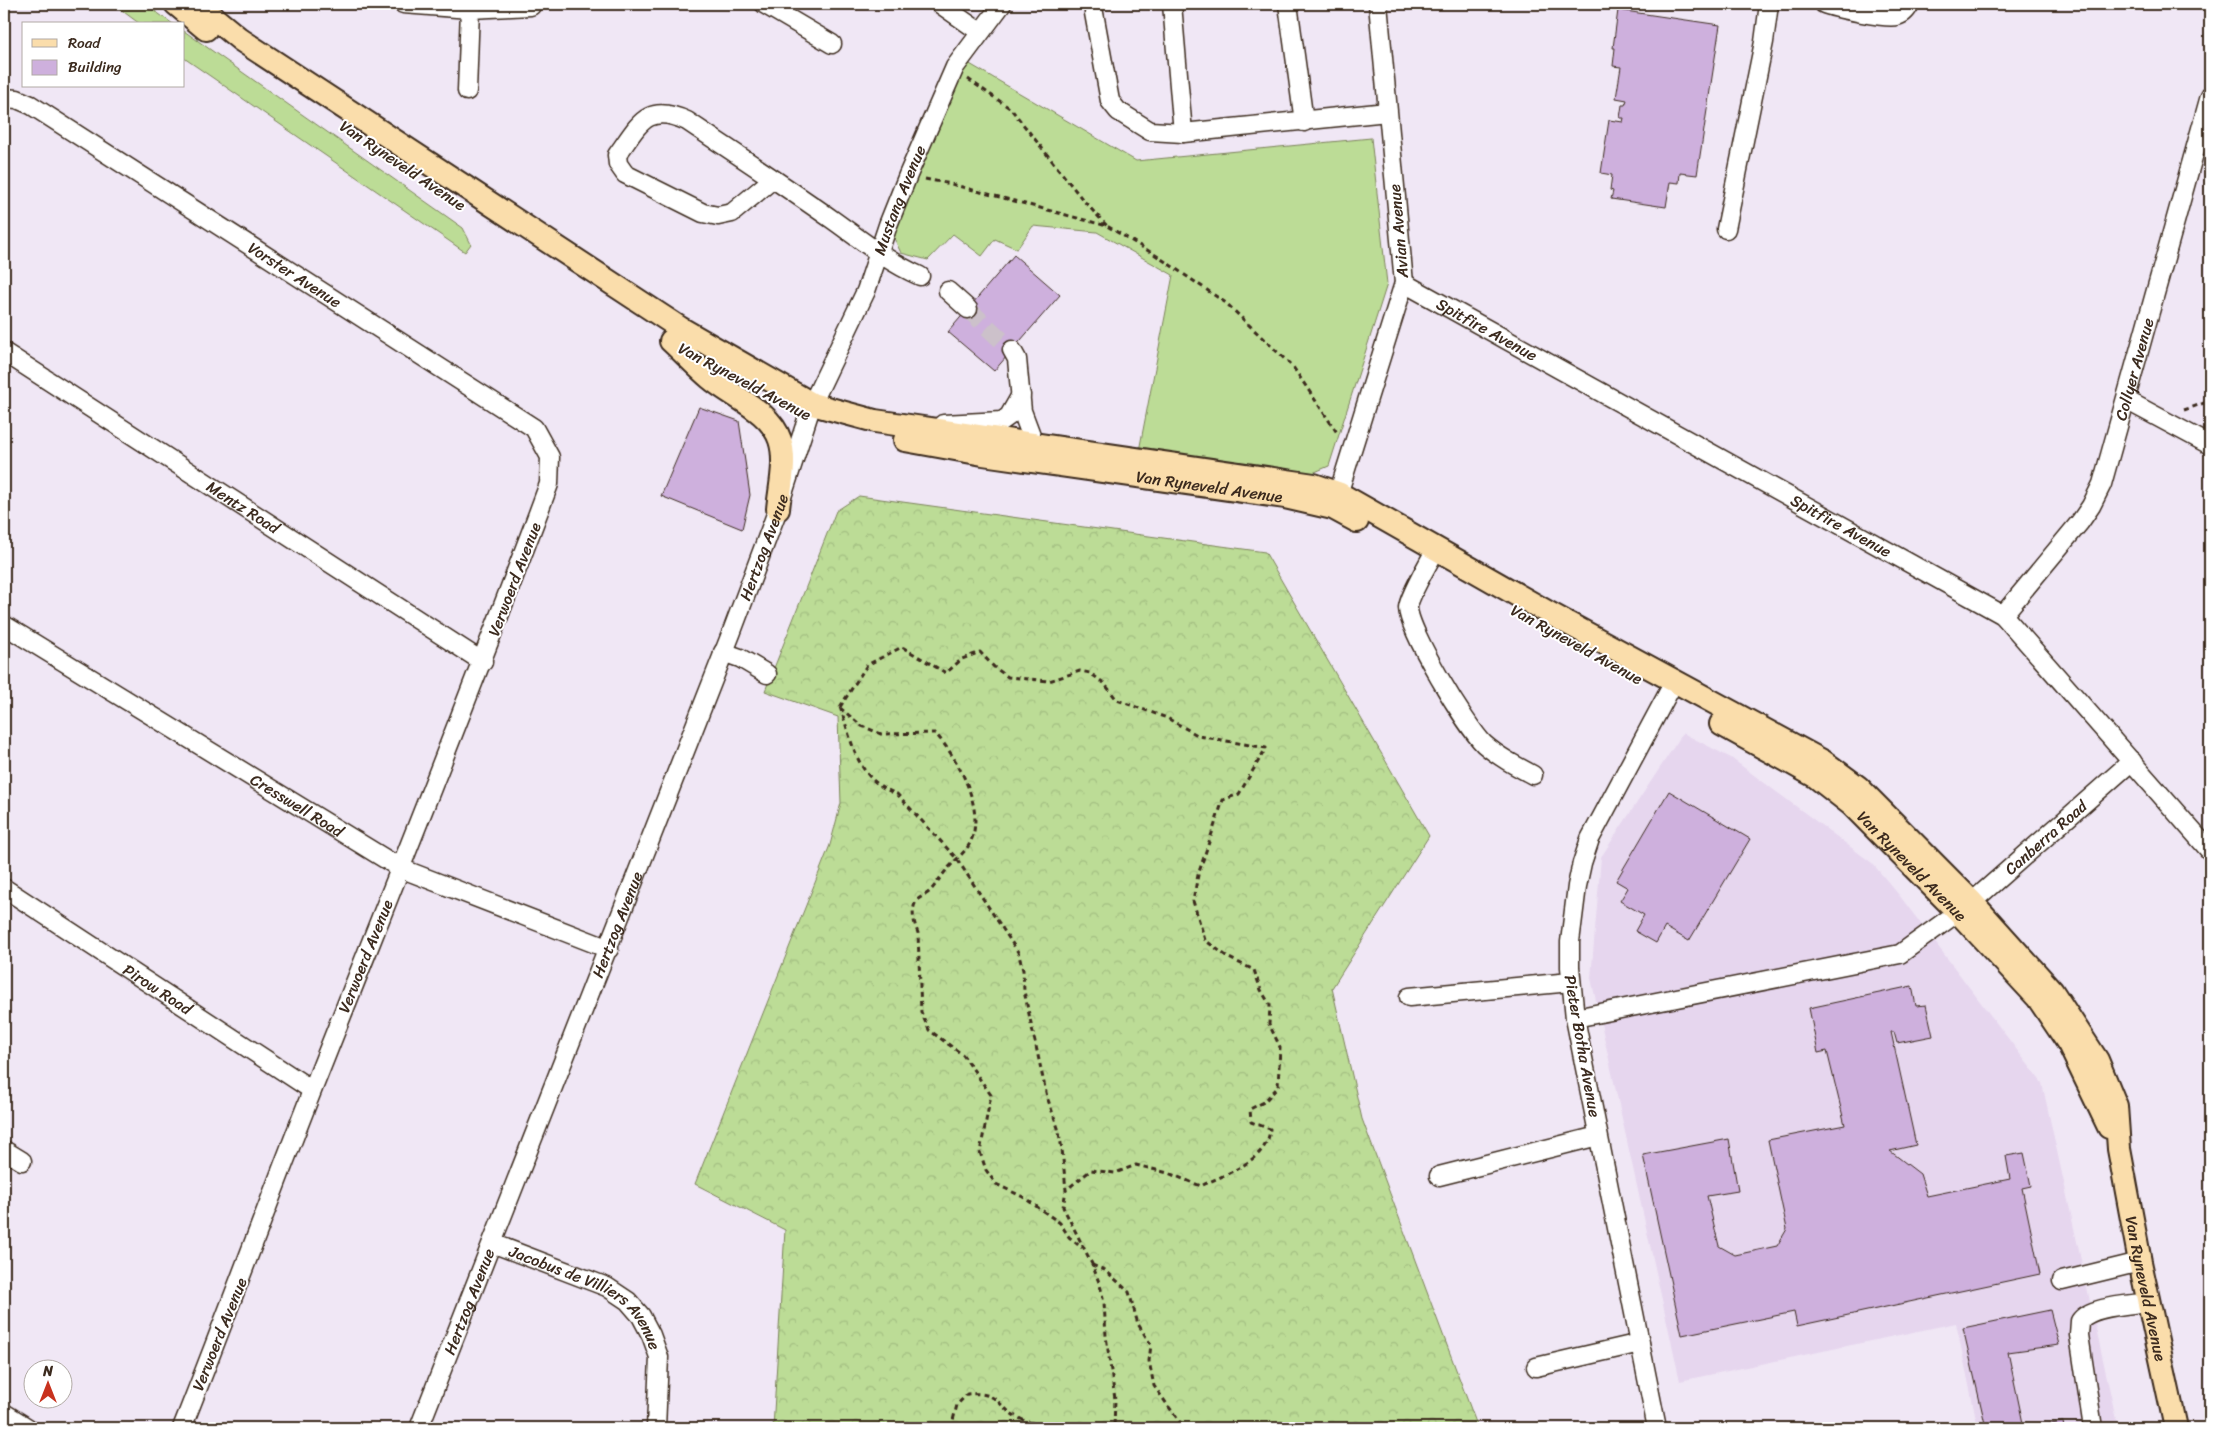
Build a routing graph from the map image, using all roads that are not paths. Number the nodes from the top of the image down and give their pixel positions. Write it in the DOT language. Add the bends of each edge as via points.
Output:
graph roads {
  1 [pos="176,4"];
  2 [pos="197,4"];
  3 [pos="403,4"];
  4 [pos="764,4"];
  5 [pos="940,4"];
  6 [pos="1002,4"];
  7 [pos="1172,4"];
  8 [pos="1288,4"];
  9 [pos="1378,4"];
  10 [pos="1769,4"];
  11 [pos="1824,4"];
  12 [pos="1910,4"];
  13 [pos="471,6"];
  14 [pos="531,6"];
  15 [pos="785,8"];
  16 [pos="1094,13"];
  17 [pos="980,32"];
  18 [pos="832,44"];
  19 [pos="467,91"];
  20 [pos="2210,96"];
  21 [pos="4,98"];
  22 [pos="1387,112"];
  23 [pos="1304,122"];
  24 [pos="1183,132"];
  25 [pos="773,179"];
  26 [pos="1726,229"];
  27 [pos="879,253"];
  28 [pos="920,276"];
  29 [pos="1404,283"];
  30 [pos="948,291"];
  31 [pos="968,309"];
  32 [pos="671,341"];
  33 [pos="1012,350"];
  34 [pos="4,352"];
  35 [pos="1021,395"];
  36 [pos="2126,400"];
  37 [pos="809,410"];
  38 [pos="919,428"];
  39 [pos="1034,443"];
  40 [pos="2210,445"];
  41 [pos="549,484"];
  42 [pos="1337,501"];
  43 [pos="778,509"];
  44 [pos="1433,555"];
  45 [pos="2003,615"];
  46 [pos="4,626"];
  47 [pos="723,652"];
  48 [pos="482,662"];
  49 [pos="767,674"];
  50 [pos="1671,688"];
  51 [pos="2132,761"];
  52 [pos="1533,775"];
  53 [pos="2210,851"];
  54 [pos="400,868"];
  55 [pos="4,888"];
  56 [pos="1965,907"];
  57 [pos="609,948"];
  58 [pos="1571,982"];
  59 [pos="1410,997"];
  60 [pos="1575,1018"];
  61 [pos="312,1090"];
  62 [pos="1598,1136"];
  63 [pos="4,1150"];
  64 [pos="22,1161"];
  65 [pos="1439,1176"];
  66 [pos="492,1243"];
  67 [pos="2140,1262"];
  68 [pos="2062,1281"];
  69 [pos="2148,1302"];
  70 [pos="1640,1344"];
  71 [pos="1536,1367"];
  72 [pos="4,1413"];
  73 [pos="28,1428"];
  74 [pos="182,1428"];
  75 [pos="419,1428"];
  76 [pos="656,1428"];
  77 [pos="1657,1428"];
  78 [pos="2093,1428"];
  79 [pos="2176,1428"];
  1 -- 32 [label="main road, Van Ryneveld Avenue" via="233,51"];
  2 -- 37 [label="main road, Van Ryneveld Avenue" via="241,40 494,208"];
  3 -- 13 [label="street"];
  4 -- 15 [label="street"];
  5 -- 17 [label="street"];
  6 -- 17 [label="street, Mustang Avenue"];
  7 -- 24 [label="street"];
  8 -- 23 [label="street"];
  9 -- 22 [label="street, Avian Avenue"];
  10 -- 26 [label="street"];
  11 -- 12 [label="street" via="1895,17 1903,14"];
  13 -- 14 [label="street"];
  13 -- 19 [label="street"];
  15 -- 18 [label="street"];
  16 -- 24 [label="street" via="1110,101 1150,131"];
  17 -- 27 [label="street, Mustang Avenue" via="955,67 908,175"];
  20 -- 36 [label="street, Collyer Avenue"];
  21 -- 41 [label="street, Vorster Avenue" via="32,105 534,428 550,457"];
  22 -- 23 [label="street"];
  22 -- 29 [label="street, Avian Avenue"];
  23 -- 24 [label="street"];
  25 -- 25 [label="street" via="672,114 653,114 638,125 617,155 618,164 625,174 711,216 732,213"];
  25 -- 27 [label="street"];
  27 -- 28 [label="street"];
  27 -- 37 [label="street, Mustang Avenue" via="866,291"];
  29 -- 42 [label="street, Avian Avenue"];
  29 -- 45 [label="street, Spitfire Avenue"];
  30 -- 31 [label="street"];
  32 -- 37 [label="main road, Van Ryneveld Avenue"];
  32 -- 43 [label="main road" via="710,378 764,417 777,432 783,459"];
  33 -- 35 [label="street"];
  34 -- 48 [label="street, Mentz Road"];
  35 -- 38 [label="street" via="1009,416 1002,421"];
  35 -- 39 [label="street" via="1022,411"];
  36 -- 40 [label="street"];
  36 -- 45 [label="street, Collyer Avenue" via="2102,484 2091,506"];
  37 -- 38 [label="main road, Van Ryneveld Avenue"];
  37 -- 42 [label="main road, Van Ryneveld Avenue" via="874,435 983,454 1285,497"];
  37 -- 43 [label="street, Hertzog Avenue"];
  38 -- 39 [label="main road, Van Ryneveld Avenue"];
  39 -- 42 [label="main road, Van Ryneveld Avenue" via="1314,485"];
  41 -- 48 [label="street, Verwoerd Avenue"];
  42 -- 44 [label="main road, Van Ryneveld Avenue"];
  43 -- 47 [label="street, Hertzog Avenue"];
  44 -- 50 [label="main road, Van Ryneveld Avenue"];
  44 -- 52 [label="street" via="1409,602 1412,625 1449,694 1476,735 1505,760"];
  45 -- 51 [label="street, Spitfire Avenue"];
  46 -- 54 [label="street, Cresswell Road"];
  47 -- 49 [label="street"];
  47 -- 57 [label="street, Hertzog Avenue"];
  48 -- 54 [label="street, Verwoerd Avenue"];
  50 -- 56 [label="main road, Van Ryneveld Avenue" via="1815,776"];
  50 -- 58 [label="street, Pieter Botha Avenue" via="1590,839 1577,886 1570,942"];
  51 -- 53 [label="street, Spitfire Avenue"];
  51 -- 56 [label="street, Canberra Road"];
  54 -- 57 [label="street, Cresswell Road"];
  54 -- 61 [label="street, Verwoerd Avenue"];
  55 -- 61 [label="street, Pirow Road"];
  56 -- 60 [label="street, Canberra Road" via="1900,954"];
  56 -- 67 [label="main road, Van Ryneveld Avenue" via="2052,992 2097,1060 2116,1106 2119,1149"];
  57 -- 66 [label="street, Hertzog Avenue"];
  58 -- 59 [label="street"];
  58 -- 60 [label="street, Pieter Botha Avenue"];
  60 -- 62 [label="street, Pieter Botha Avenue"];
  61 -- 74 [label="street, Verwoerd Avenue"];
  62 -- 65 [label="street"];
  62 -- 70 [label="street, Pieter Botha Avenue"];
  63 -- 64 [label="street"];
  66 -- 75 [label="street, Hertzog Avenue"];
  66 -- 76 [label="street, Jacobus de Villiers Avenue" via="607,1287 628,1300 652,1335 659,1358"];
  67 -- 68 [label="street"];
  67 -- 69 [label="main road, Van Ryneveld Avenue"];
  69 -- 78 [label="street" via="2092,1312 2080,1321 2079,1335"];
  69 -- 79 [label="main road, Van Ryneveld Avenue"];
  70 -- 71 [label="street"];
  70 -- 77 [label="street, Pieter Botha Avenue"];
  72 -- 73 [label="street"];
}
